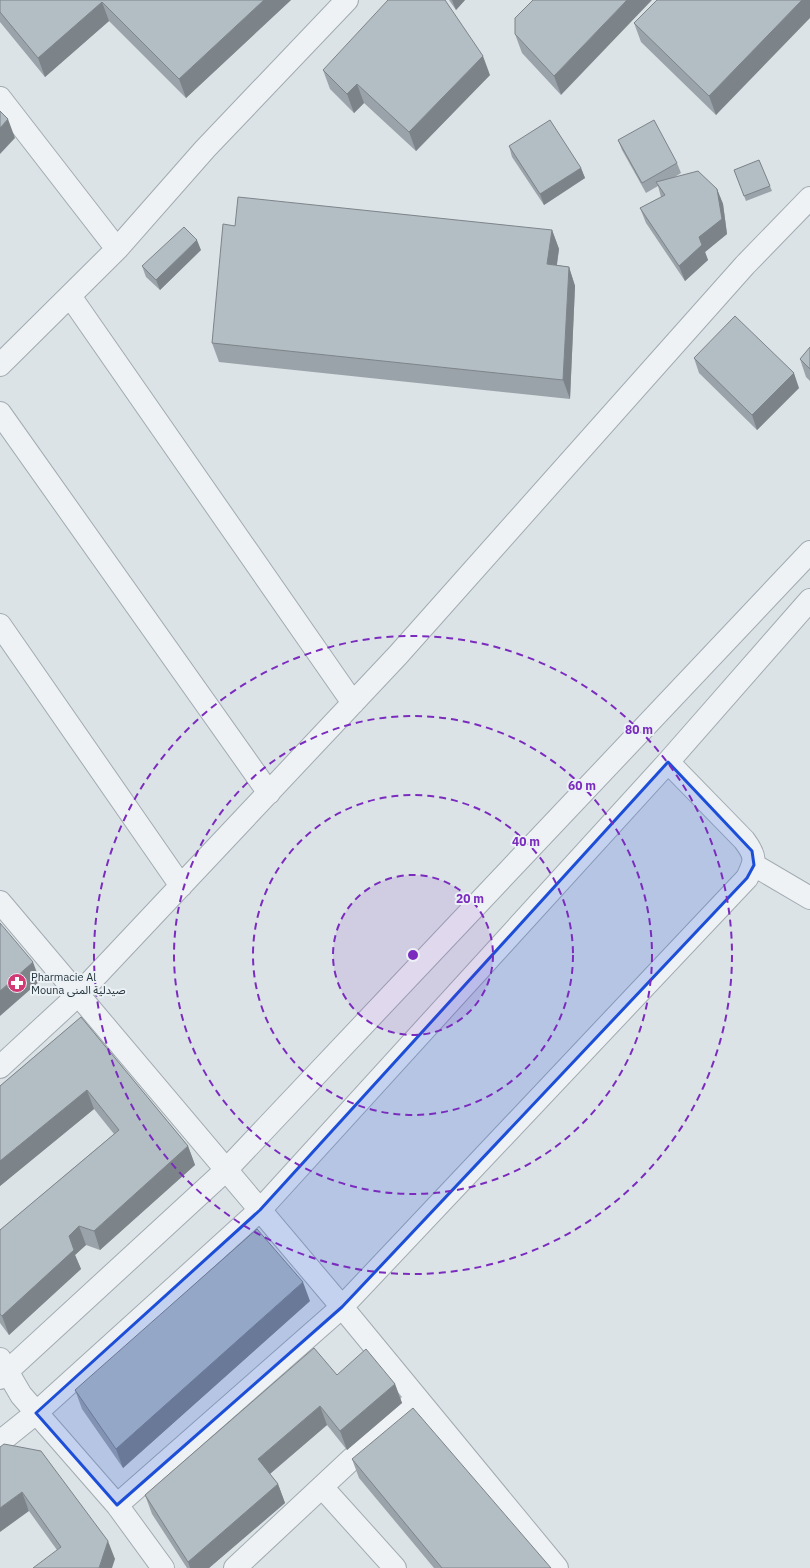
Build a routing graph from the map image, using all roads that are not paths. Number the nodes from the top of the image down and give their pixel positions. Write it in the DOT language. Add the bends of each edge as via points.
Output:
graph roads {
  1 [pos="347,0"];
  2 [pos="0,98"];
  3 [pos="810,198"];
  4 [pos="117,249"];
  5 [pos="70,296"];
  6 [pos="0,365"];
  7 [pos="0,414"];
  8 [pos="810,552"];
  9 [pos="810,600"];
  10 [pos="0,625"];
  11 [pos="353,703"];
  12 [pos="668,762"];
  13 [pos="269,793"];
  14 [pos="754,865"];
  15 [pos="181,886"];
  16 [pos="810,898"];
  17 [pos="0,903"];
  18 [pos="78,995"];
  19 [pos="0,1067"];
  20 [pos="226,1170"];
  21 [pos="260,1210"];
  22 [pos="342,1307"];
  23 [pos="3,1369"];
  24 [pos="417,1398"];
  25 [pos="36,1413"];
  26 [pos="0,1442"];
  27 [pos="322,1487"];
  28 [pos="117,1505"];
  29 [pos="163,1568"];
  30 [pos="235,1568"];
  31 [pos="395,1568"];
  32 [pos="557,1568"];
  1 -- 4 [label="street" via="205,149"];
  2 -- 4 [label="street"];
  3 -- 11 [label="street" via="745,265"];
  4 -- 5 [label="street"];
  5 -- 6 [label="street"];
  5 -- 11 [label="street"];
  7 -- 13 [label="street"];
  8 -- 20 [label="street"];
  9 -- 12 [label="street"];
  10 -- 15 [label="street"];
  11 -- 13 [label="street"];
  12 -- 14 [label="street" via="744,840 752,851"];
  12 -- 21 [label="street"];
  13 -- 15 [label="street"];
  14 -- 16 [label="street"];
  14 -- 22 [label="street" via="747,878"];
  15 -- 18 [label="street"];
  17 -- 18 [label="street"];
  18 -- 19 [label="street"];
  18 -- 20 [label="street"];
  20 -- 21 [label="street"];
  20 -- 23 [label="street"];
  21 -- 22 [label="street"];
  21 -- 25 [label="street"];
  22 -- 24 [label="street"];
  22 -- 28 [label="street"];
  23 -- 25 [label="street"];
  24 -- 27 [label="street"];
  24 -- 32 [label="street"];
  25 -- 26 [label="street"];
  25 -- 28 [label="street"];
  27 -- 30 [label="street"];
  27 -- 31 [label="street"];
  28 -- 29 [label="street"];
}
